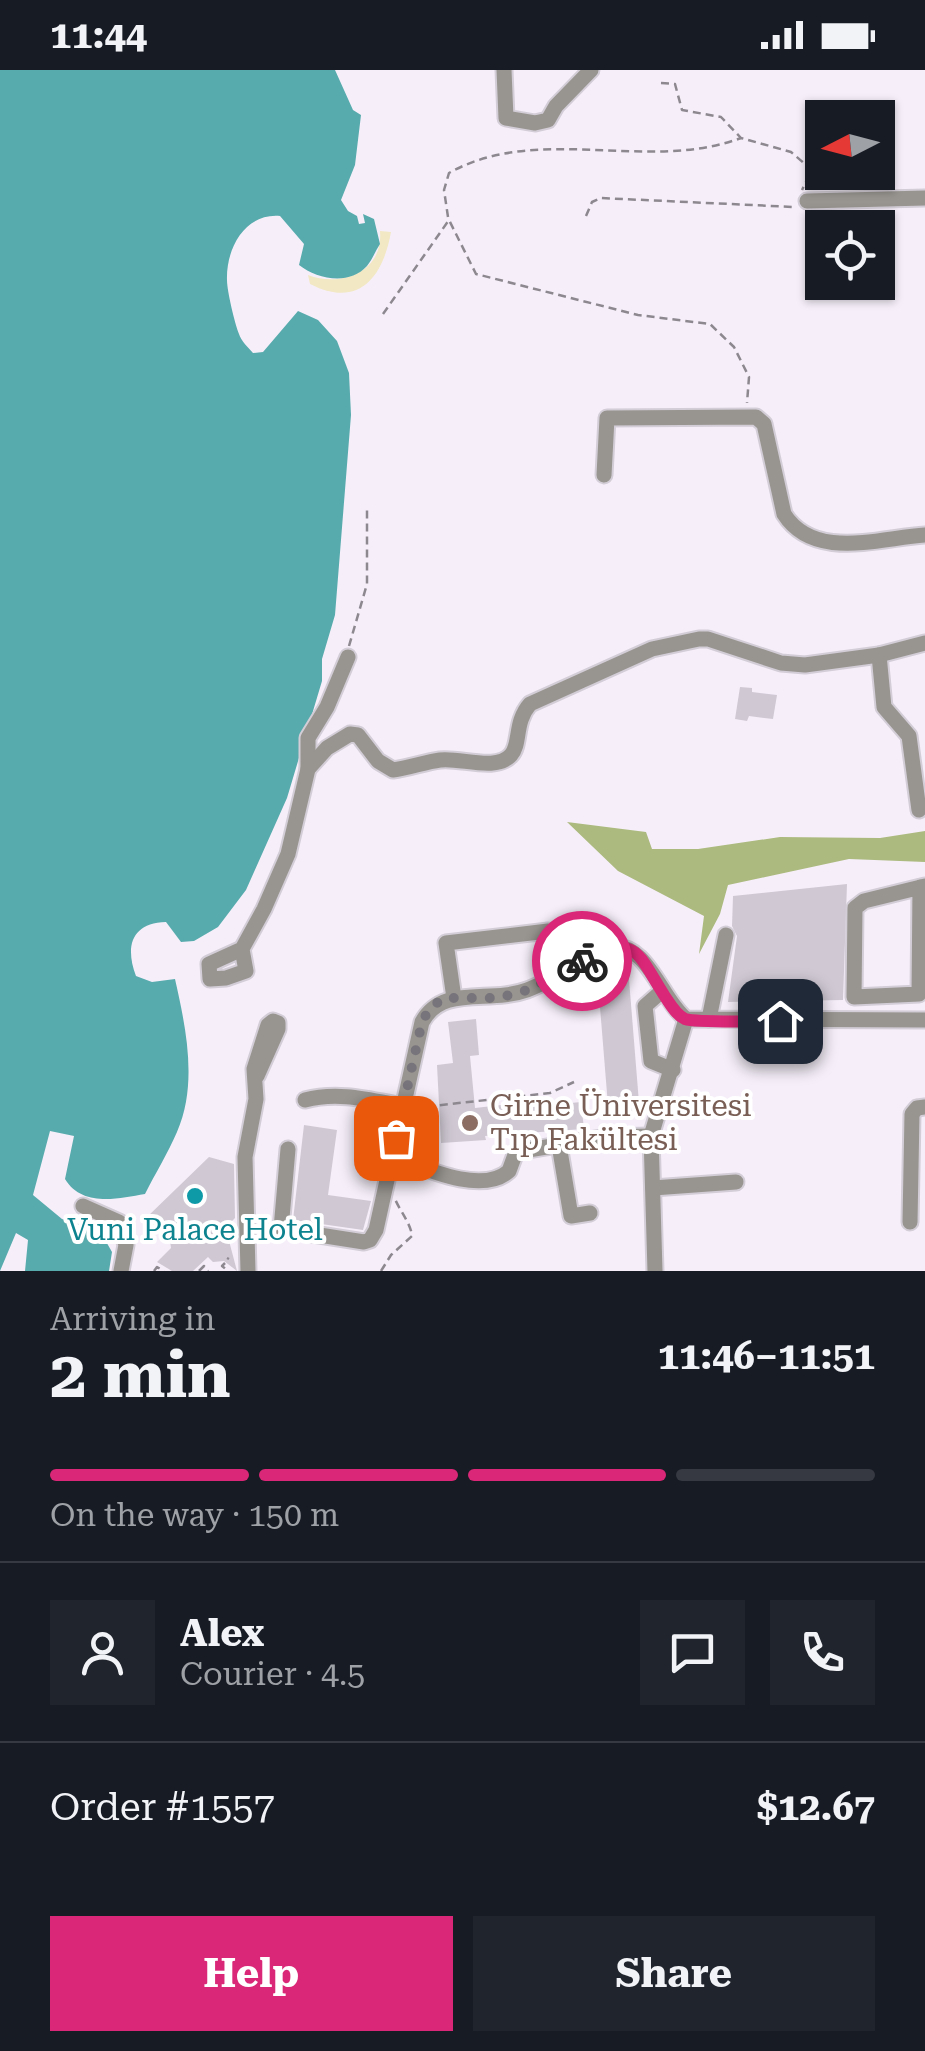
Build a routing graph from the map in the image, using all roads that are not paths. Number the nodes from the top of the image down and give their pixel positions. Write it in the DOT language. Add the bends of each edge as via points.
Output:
graph roads {
  1 [pos="504,70"];
  2 [pos="592,70"];
  3 [pos="925,198"];
  4 [pos="808,204"];
  5 [pos="604,476"];
  6 [pos="925,535"];
  7 [pos="925,642"];
  8 [pos="880,655"];
  9 [pos="348,657"];
  10 [pos="925,728"];
  11 [pos="906,730"];
  12 [pos="308,769"];
  13 [pos="919,810"];
  14 [pos="923,887"];
  15 [pos="726,934"];
  16 [pos="923,934"];
  17 [pos="242,949"];
  18 [pos="554,976"];
  19 [pos="662,991"];
  20 [pos="854,997"];
  21 [pos="454,998"];
  22 [pos="686,1019"];
  23 [pos="709,1020"];
  24 [pos="925,1020"];
  25 [pos="853,1021"];
  26 [pos="673,1070"];
  27 [pos="257,1076"];
  28 [pos="305,1100"];
  29 [pos="403,1107"];
  30 [pos="925,1107"];
  31 [pos="424,1136"];
  32 [pos="651,1136"];
  33 [pos="396,1138"];
  34 [pos="558,1145"];
  35 [pos="288,1148"];
  36 [pos="392,1156"];
  37 [pos="736,1182"];
  38 [pos="653,1188"];
  39 [pos="83,1206"];
  40 [pos="590,1212"];
  41 [pos="910,1222"];
  42 [pos="121,1271"];
  43 [pos="248,1271"];
  44 [pos="654,1271"];
  1 -- 2 [label="street" via="506,118 535,123 548,120"];
  3 -- 4 [label="street"];
  5 -- 6 [label="street" via="608,418 756,417 764,424 791,525 830,544"];
  7 -- 8 [label="street"];
  8 -- 11 [label="street" via="884,707"];
  8 -- 12 [label="street" via="781,663 698,639 652,649 530,704 509,758 440,760 394,770 350,734"];
  9 -- 12 [label="street" via="308,738"];
  10 -- 11 [label="street"];
  11 -- 13 [label="street"];
  12 -- 17 [label="street" via="288,854"];
  14 -- 16 [label="street"];
  14 -- 20 [label="street" via="855,908"];
  15 -- 23 [label="street"];
  16 -- 20 [label="street" via="919,994"];
  18 -- 19 [label="street" via="623,946 638,953"];
  18 -- 21 [label="street" via="498,998"];
  18 -- 21 [label="street" via="548,931 446,943"];
  19 -- 22 [label="street"];
  19 -- 26 [label="street" via="645,1006 651,1061"];
  20 -- 25 [label="street"];
  21 -- 29 [label="street" via="430,1008 422,1022"];
  22 -- 23 [label="street"];
  22 -- 26 [label="street"];
  23 -- 25 [label="street"];
  24 -- 25 [label="street"];
  26 -- 32 [label="street"];
  27 -- 43 [label="street" via="245,1157"];
  28 -- 29 [label="street" via="340,1095"];
  29 -- 33 [label="street"];
  30 -- 41 [label="street" via="912,1114"];
  31 -- 33 [label="street"];
  32 -- 34 [label="street"];
  32 -- 38 [label="street"];
  33 -- 36 [label="street"];
  34 -- 36 [label="street" via="516,1152 501,1178 453,1178"];
  34 -- 40 [label="street" via="571,1216"];
  35 -- 36 [label="street" via="280,1229 364,1242 370,1240"];
  37 -- 38 [label="street"];
  38 -- 44 [label="street"];
  39 -- 42 [label="street" via="119,1222 126,1246"];
}
